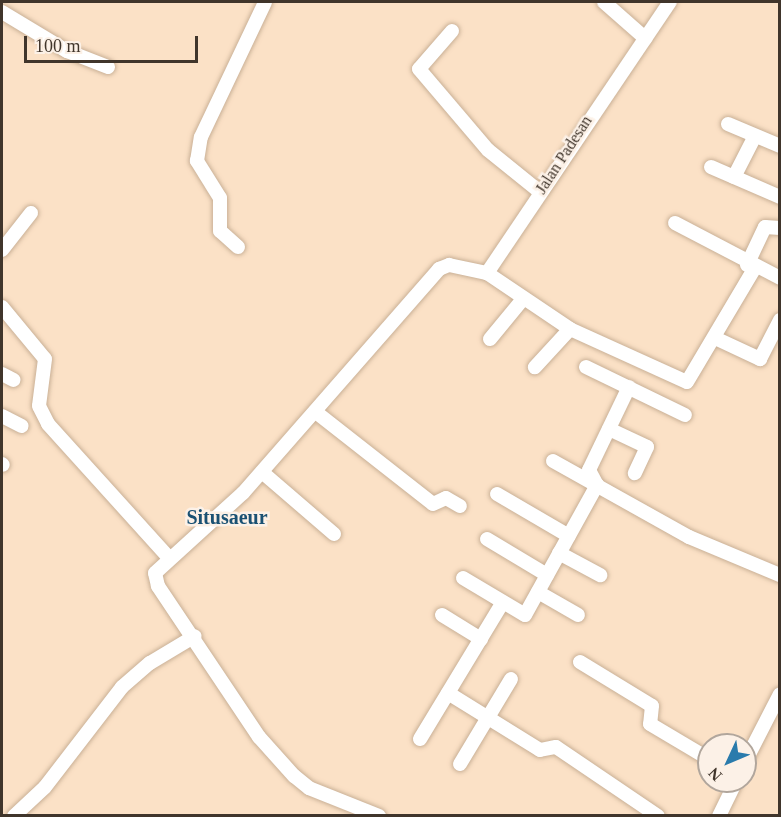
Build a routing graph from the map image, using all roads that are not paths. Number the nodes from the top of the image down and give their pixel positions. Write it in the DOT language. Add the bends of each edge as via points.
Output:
graph roads {
  1 [pos="265,2"];
  2 [pos="604,2"];
  3 [pos="670,2"];
  4 [pos="2,12"];
  5 [pos="452,32"];
  6 [pos="645,38"];
  7 [pos="108,67"];
  8 [pos="728,124"];
  9 [pos="755,136"];
  10 [pos="780,147"];
  11 [pos="711,167"];
  12 [pos="734,177"];
  13 [pos="540,192"];
  14 [pos="778,193"];
  15 [pos="31,213"];
  16 [pos="675,223"];
  17 [pos="780,228"];
  18 [pos="238,247"];
  19 [pos="2,250"];
  20 [pos="750,267"];
  21 [pos="487,273"];
  22 [pos="780,278"];
  23 [pos="523,299"];
  24 [pos="2,307"];
  25 [pos="780,320"];
  26 [pos="570,329"];
  27 [pos="715,338"];
  28 [pos="490,339"];
  29 [pos="535,367"];
  30 [pos="586,368"];
  31 [pos="628,387"];
  32 [pos="316,413"];
  33 [pos="685,415"];
  34 [pos="2,416"];
  35 [pos="22,426"];
  36 [pos="609,429"];
  37 [pos="554,461"];
  38 [pos="262,472"];
  39 [pos="635,474"];
  40 [pos="597,485"];
  41 [pos="497,494"];
  42 [pos="460,506"];
  43 [pos="334,534"];
  44 [pos="569,536"];
  45 [pos="487,539"];
  46 [pos="559,553"];
  47 [pos="169,558"];
  48 [pos="547,575"];
  49 [pos="780,575"];
  50 [pos="600,576"];
  51 [pos="463,578"];
  52 [pos="538,592"];
  53 [pos="502,602"];
  54 [pos="442,615"];
  55 [pos="578,615"];
  56 [pos="195,636"];
  57 [pos="481,639"];
  58 [pos="580,662"];
  59 [pos="511,679"];
  60 [pos="448,693"];
  61 [pos="780,694"];
  62 [pos="488,717"];
  63 [pos="420,739"];
  64 [pos="757,739"];
  65 [pos="697,752"];
  66 [pos="460,764"];
  67 [pos="730,793"];
  68 [pos="14,816"];
  69 [pos="379,816"];
  70 [pos="658,816"];
  71 [pos="719,816"];
  1 -- 18 [label="street" via="201,137 197,161 220,198 220,231"];
  2 -- 6 [label="street"];
  3 -- 6 [label="street, Jalan Padesan"];
  4 -- 7 [label="street" via="67,51"];
  5 -- 13 [label="street" via="419,69 488,150"];
  6 -- 13 [label="street, Jalan Padesan"];
  8 -- 9 [label="street"];
  9 -- 10 [label="street"];
  9 -- 12 [label="street"];
  11 -- 12 [label="street"];
  12 -- 14 [label="street"];
  13 -- 21 [label="street, Jalan Padesan"];
  15 -- 19 [label="street"];
  16 -- 20 [label="street"];
  17 -- 20 [label="street" via="765,227"];
  20 -- 22 [label="street"];
  20 -- 27 [label="street"];
  21 -- 23 [label="street"];
  21 -- 32 [label="street" via="444,265"];
  23 -- 26 [label="street"];
  23 -- 28 [label="street"];
  24 -- 47 [label="street" via="45,360 39,406 48,424"];
  25 -- 27 [label="street" via="760,359"];
  26 -- 27 [label="street" via="681,382 691,380"];
  26 -- 29 [label="street"];
  30 -- 31 [label="street"];
  31 -- 33 [label="street"];
  31 -- 36 [label="street"];
  32 -- 38 [label="street"];
  32 -- 42 [label="street" via="433,504 446,498"];
  34 -- 35 [label="street"];
  36 -- 39 [label="street" via="647,447"];
  36 -- 40 [label="street" via="589,470"];
  37 -- 40 [label="street"];
  38 -- 43 [label="street"];
  38 -- 47 [label="street"];
  40 -- 44 [label="street"];
  40 -- 49 [label="street" via="689,537"];
  41 -- 44 [label="street"];
  44 -- 46 [label="street"];
  45 -- 48 [label="street"];
  46 -- 48 [label="street"];
  46 -- 50 [label="street"];
  47 -- 56 [label="street" via="155,573 156,581"];
  48 -- 52 [label="street"];
  51 -- 53 [label="street"];
  52 -- 53 [label="street" via="525,615"];
  52 -- 55 [label="street"];
  53 -- 57 [label="street"];
  54 -- 57 [label="street"];
  56 -- 68 [label="street" via="150,663 122,687 45,787"];
  56 -- 69 [label="street" via="259,737 294,776 309,788"];
  57 -- 60 [label="street"];
  58 -- 65 [label="street" via="652,706 650,724"];
  59 -- 62 [label="street"];
  60 -- 62 [label="street"];
  60 -- 63 [label="street"];
  61 -- 64 [label="street"];
  62 -- 66 [label="street"];
  62 -- 70 [label="street" via="540,750 556,747"];
  67 -- 71 [label="street"];
}
